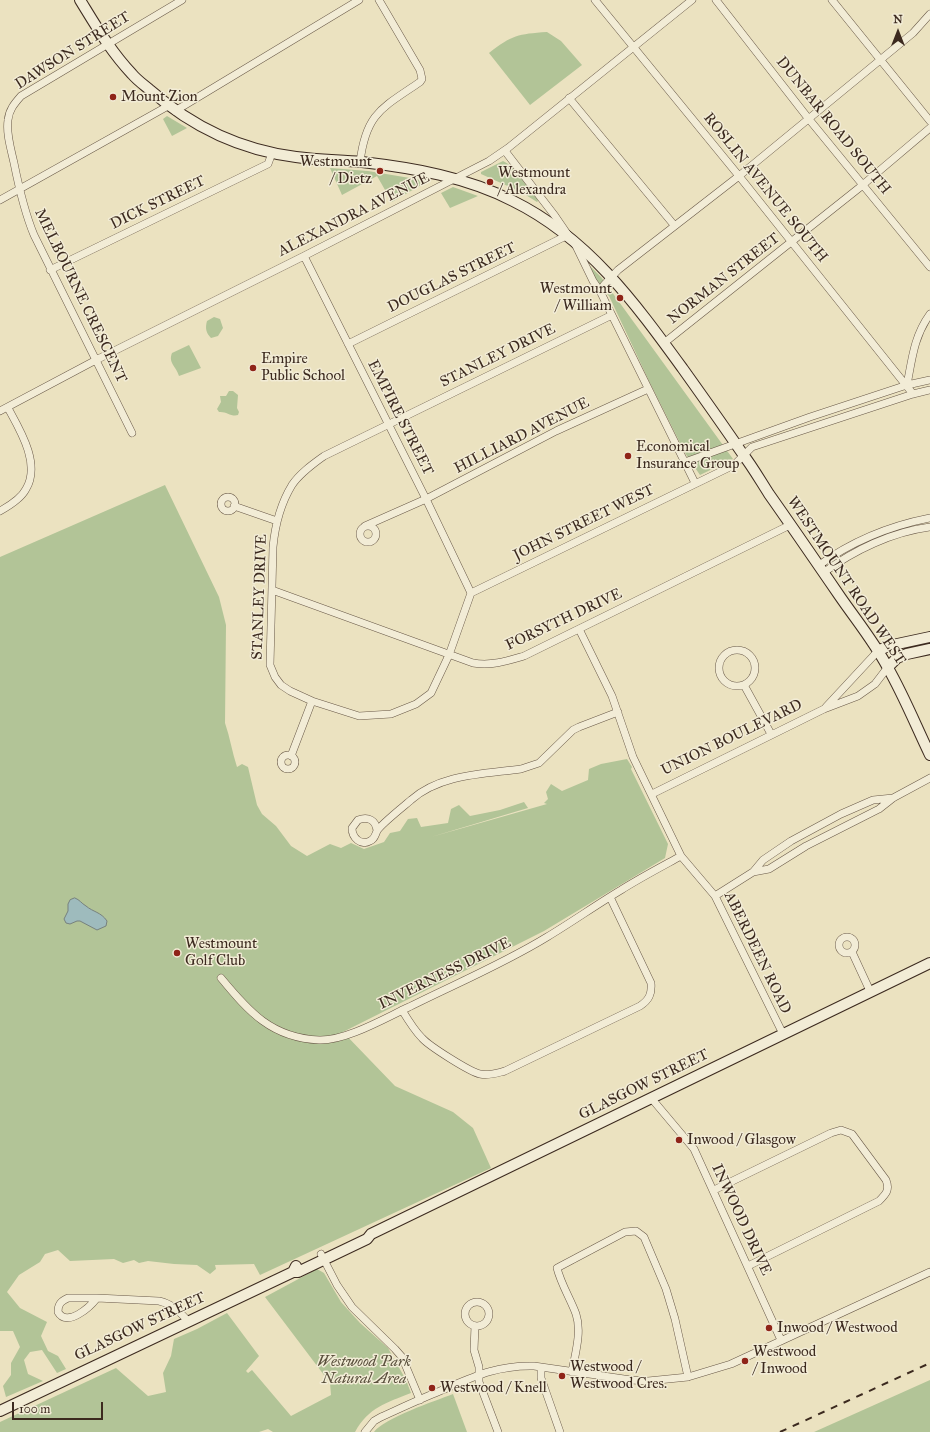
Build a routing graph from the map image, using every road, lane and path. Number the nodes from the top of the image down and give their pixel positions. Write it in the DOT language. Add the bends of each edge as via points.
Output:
graph roads {
  1 [pos="80,0"];
  2 [pos="182,0"];
  3 [pos="359,0"];
  4 [pos="379,0"];
  5 [pos="595,0"];
  6 [pos="692,0"];
  7 [pos="716,0"];
  8 [pos="832,0"];
  9 [pos="930,14"];
  10 [pos="107,44"];
  11 [pos="633,47"];
  12 [pos="880,60"];
  13 [pos="569,98"];
  14 [pos="172,108"];
  15 [pos="808,118"];
  16 [pos="8,120"];
  17 [pos="930,121"];
  18 [pos="930,128"];
  19 [pos="505,151"];
  20 [pos="272,153"];
  21 [pos="360,162"];
  22 [pos="739,176"];
  23 [pos="454,178"];
  24 [pos="863,185"];
  25 [pos="19,189"];
  26 [pos="0,200"];
  27 [pos="674,225"];
  28 [pos="571,239"];
  29 [pos="792,242"];
  30 [pos="304,256"];
  31 [pos="930,266"];
  32 [pos="50,270"];
  33 [pos="612,277"];
  34 [pos="600,291"];
  35 [pos="930,314"];
  36 [pos="612,315"];
  37 [pos="664,343"];
  38 [pos="348,344"];
  39 [pos="96,360"];
  40 [pos="930,380"];
  41 [pos="907,386"];
  42 [pos="648,389"];
  43 [pos="930,390"];
  44 [pos="913,394"];
  45 [pos="8,408"];
  46 [pos="0,411"];
  47 [pos="388,424"];
  48 [pos="132,432"];
  49 [pos="736,444"];
  50 [pos="744,456"];
  51 [pos="684,462"];
  52 [pos="695,483"];
  53 [pos="426,499"];
  54 [pos="234,506"];
  55 [pos="0,511"];
  56 [pos="930,518"];
  57 [pos="278,521"];
  58 [pos="790,525"];
  59 [pos="365,526"];
  60 [pos="930,527"];
  61 [pos="821,569"];
  62 [pos="272,590"];
  63 [pos="471,593"];
  64 [pos="579,629"];
  65 [pos="930,637"];
  66 [pos="930,649"];
  67 [pos="878,651"];
  68 [pos="449,654"];
  69 [pos="888,667"];
  70 [pos="744,685"];
  71 [pos="312,701"];
  72 [pos="824,709"];
  73 [pos="618,712"];
  74 [pos="771,734"];
  75 [pos="930,755"];
  76 [pos="291,756"];
  77 [pos="930,778"];
  78 [pos="652,794"];
  79 [pos="893,798"];
  80 [pos="377,831"];
  81 [pos="681,856"];
  82 [pos="753,872"];
  83 [pos="715,896"];
  84 [pos="610,897"];
  85 [pos="852,952"];
  86 [pos="930,963"];
  87 [pos="221,978"];
  88 [pos="870,991"];
  89 [pos="402,1010"];
  90 [pos="783,1034"];
  91 [pos="652,1098"];
  92 [pos="714,1190"];
  93 [pos="323,1257"];
  94 [pos="748,1266"];
  95 [pos="930,1272"];
  96 [pos="97,1298"];
  97 [pos="188,1321"];
  98 [pos="476,1326"];
  99 [pos="781,1340"];
  100 [pos="540,1368"];
  101 [pos="572,1372"];
  102 [pos="479,1374"];
  103 [pos="688,1376"];
  104 [pos="420,1400"];
  105 [pos="0,1411"];
  106 [pos="365,1432"];
  107 [pos="498,1432"];
  108 [pos="560,1432"];
  1 -- 10 [label="main road, WESTMOUNT ROAD WEST"];
  2 -- 10 [label="street, DAWSON STREET"];
  3 -- 14 [label="street"];
  4 -- 21 [label="street" via="420,70 422,79 388,102 370,123 365,134"];
  5 -- 11 [label="street, ROSLIN AVENUE SOUTH"];
  6 -- 11 [label="street, ALEXANDRA AVENUE"];
  7 -- 15 [label="street, DUNBAR ROAD SOUTH"];
  8 -- 12 [label="street"];
  9 -- 12 [label="street" via="913,33"];
  10 -- 14 [label="main road, WESTMOUNT ROAD WEST" via="133,76"];
  10 -- 16 [label="street, DAWSON STREET" via="21,96 11,107"];
  11 -- 13 [label="street, ALEXANDRA AVENUE"];
  11 -- 22 [label="street, ROSLIN AVENUE SOUTH"];
  12 -- 15 [label="street"];
  12 -- 17 [label="street"];
  13 -- 19 [label="street, ALEXANDRA AVENUE"];
  13 -- 27 [label="street"];
  14 -- 20 [label="main road, WESTMOUNT ROAD WEST" via="207,130 246,146"];
  14 -- 25 [label="street"];
  15 -- 22 [label="street"];
  15 -- 24 [label="street, DUNBAR ROAD SOUTH"];
  16 -- 25 [label="street, MELBOURNE CRESCENT" via="8,134"];
  18 -- 24 [label="street, NORMAN STREET"];
  19 -- 23 [label="street, ALEXANDRA AVENUE"];
  19 -- 28 [label="street"];
  20 -- 21 [label="main road, WESTMOUNT ROAD WEST"];
  20 -- 32 [label="street, DICK STREET" via="268,164"];
  21 -- 23 [label="main road, WESTMOUNT ROAD WEST" via="427,171"];
  22 -- 27 [label="street"];
  22 -- 29 [label="street, ROSLIN AVENUE SOUTH"];
  23 -- 28 [label="main road, WESTMOUNT ROAD WEST" via="513,201 553,224"];
  23 -- 30 [label="street, ALEXANDRA AVENUE"];
  24 -- 29 [label="street, NORMAN STREET"];
  24 -- 31 [label="street, DUNBAR ROAD SOUTH"];
  25 -- 26 [label="street"];
  25 -- 32 [label="street, MELBOURNE CRESCENT" via="26,215"];
  27 -- 33 [label="street"];
  28 -- 33 [label="main road, WESTMOUNT ROAD WEST"];
  28 -- 34 [label="street"];
  28 -- 38 [label="street, DOUGLAS STREET"];
  29 -- 37 [label="street, NORMAN STREET"];
  29 -- 41 [label="street, ROSLIN AVENUE SOUTH"];
  30 -- 38 [label="street, EMPIRE STREET"];
  30 -- 39 [label="street, ALEXANDRA AVENUE"];
  32 -- 39 [label="street, MELBOURNE CRESCENT"];
  33 -- 34 [label="street"];
  33 -- 37 [label="main road, WESTMOUNT ROAD WEST"];
  34 -- 36 [label="street"];
  35 -- 41 [label="street" via="918,333"];
  36 -- 42 [label="street"];
  36 -- 47 [label="street, STANLEY DRIVE"];
  37 -- 49 [label="main road, WESTMOUNT ROAD WEST"];
  38 -- 47 [label="street, EMPIRE STREET"];
  39 -- 45 [label="street, ALEXANDRA AVENUE"];
  39 -- 48 [label="street, MELBOURNE CRESCENT"];
  40 -- 41 [label="street"];
  41 -- 44 [label="street, ROSLIN AVENUE SOUTH"];
  41 -- 49 [label="street"];
  42 -- 51 [label="street"];
  42 -- 53 [label="street, HILLIARD AVENUE" via="556,431"];
  43 -- 44 [label="street, JOHN STREET WEST"];
  44 -- 50 [label="street, JOHN STREET WEST" via="752,447"];
  45 -- 46 [label="street, ALEXANDRA AVENUE"];
  45 -- 55 [label="street" via="25,441 31,470 26,489 15,501"];
  47 -- 53 [label="street, EMPIRE STREET"];
  47 -- 57 [label="street, STANLEY DRIVE" via="324,456 308,468 292,485"];
  49 -- 50 [label="main road, WESTMOUNT ROAD WEST"];
  49 -- 51 [label="street"];
  50 -- 52 [label="street, JOHN STREET WEST" via="734,464"];
  50 -- 58 [label="main road, WESTMOUNT ROAD WEST"];
  51 -- 52 [label="street"];
  52 -- 63 [label="street, JOHN STREET WEST"];
  53 -- 59 [label="street, HILLIARD AVENUE"];
  53 -- 63 [label="street, EMPIRE STREET"];
  54 -- 57 [label="street"];
  56 -- 61 [label="street" via="871,535 836,553"];
  57 -- 62 [label="street, STANLEY DRIVE" via="273,547"];
  58 -- 61 [label="main road, WESTMOUNT ROAD WEST"];
  58 -- 64 [label="street, FORSYTH DRIVE"];
  60 -- 61 [label="street" via="908,531 874,543"];
  61 -- 67 [label="main road, WESTMOUNT ROAD WEST"];
  62 -- 68 [label="street, FORSYTH DRIVE"];
  62 -- 71 [label="street, STANLEY DRIVE" via="270,665 281,685"];
  63 -- 68 [label="street, STANLEY DRIVE"];
  64 -- 68 [label="street, FORSYTH DRIVE" via="524,656 500,663 484,665"];
  64 -- 73 [label="street, ABERDEEN ROAD"];
  65 -- 67 [label="main road, UNION BOULEVARD" via="888,646"];
  66 -- 69 [label="main road, UNION BOULEVARD" via="897,658"];
  67 -- 69 [label="main road, WESTMOUNT ROAD WEST"];
  67 -- 72 [label="street, UNION BOULEVARD"];
  68 -- 71 [label="street, STANLEY DRIVE" via="430,692 416,704 391,714 359,716"];
  69 -- 72 [label="street, UNION BOULEVARD" via="874,684 858,696"];
  69 -- 75 [label="main road, WESTMOUNT ROAD WEST"];
  70 -- 70 [label="street" via="752,678 754,660 745,651 730,650 720,659 719,673 727,684"];
  70 -- 74 [label="street"];
  71 -- 76 [label="street"];
  72 -- 74 [label="street, UNION BOULEVARD"];
  73 -- 78 [label="street, ABERDEEN ROAD" via="633,757"];
  73 -- 80 [label="street" via="573,730 539,763 530,767 457,778 425,789"];
  74 -- 78 [label="street, UNION BOULEVARD"];
  77 -- 79 [label="street"];
  78 -- 81 [label="street, ABERDEEN ROAD"];
  79 -- 82 [label="street" via="879,809 806,846 769,869"];
  79 -- 82 [label="street" via="873,800 841,814 763,860"];
  81 -- 83 [label="street, ABERDEEN ROAD"];
  81 -- 84 [label="street, INVERNESS DRIVE"];
  82 -- 83 [label="street"];
  83 -- 90 [label="street, ABERDEEN ROAD"];
  84 -- 89 [label="street, INVERNESS DRIVE" via="546,938"];
  84 -- 89 [label="street" via="650,983 651,994 640,1006 505,1071 493,1074 480,1074 466,1068 422,1039"];
  85 -- 88 [label="street"];
  86 -- 88 [label="main road, GLASGOW STREET"];
  87 -- 89 [label="street, INVERNESS DRIVE" via="264,1022 292,1036 320,1040 337,1038"];
  88 -- 90 [label="main road, GLASGOW STREET"];
  90 -- 91 [label="main road, GLASGOW STREET"];
  91 -- 92 [label="street, INWOOD DRIVE" via="694,1149"];
  91 -- 93 [label="main road, GLASGOW STREET" via="371,1234 367,1239"];
  92 -- 94 [label="street, INWOOD DRIVE"];
  92 -- 94 [label="street" via="840,1130 852,1134 884,1175 888,1188 879,1201"];
  93 -- 97 [label="main road, GLASGOW STREET" via="297,1266 293,1272"];
  93 -- 104 [label="street" via="352,1307 402,1357"];
  94 -- 99 [label="street, INWOOD DRIVE"];
  95 -- 99 [label="street"];
  96 -- 96 [label="street" via="68,1298 60,1302 58,1312 63,1317 74,1317 91,1307"];
  96 -- 97 [label="street" via="168,1303"];
  97 -- 105 [label="main road, GLASGOW STREET"];
  98 -- 102 [label="street" via="474,1350"];
  99 -- 103 [label="street" via="731,1364"];
  100 -- 101 [label="street"];
  100 -- 102 [label="street" via="518,1366"];
  100 -- 108 [label="street" via="541,1378"];
  101 -- 103 [label="street" via="648,1381"];
  101 -- 103 [label="street" via="578,1330 576,1315 557,1268 625,1232 636,1231 644,1237 666,1289"];
  102 -- 104 [label="street"];
  102 -- 107 [label="street" via="479,1382"];
  104 -- 106 [label="street" via="374,1421"];
}
